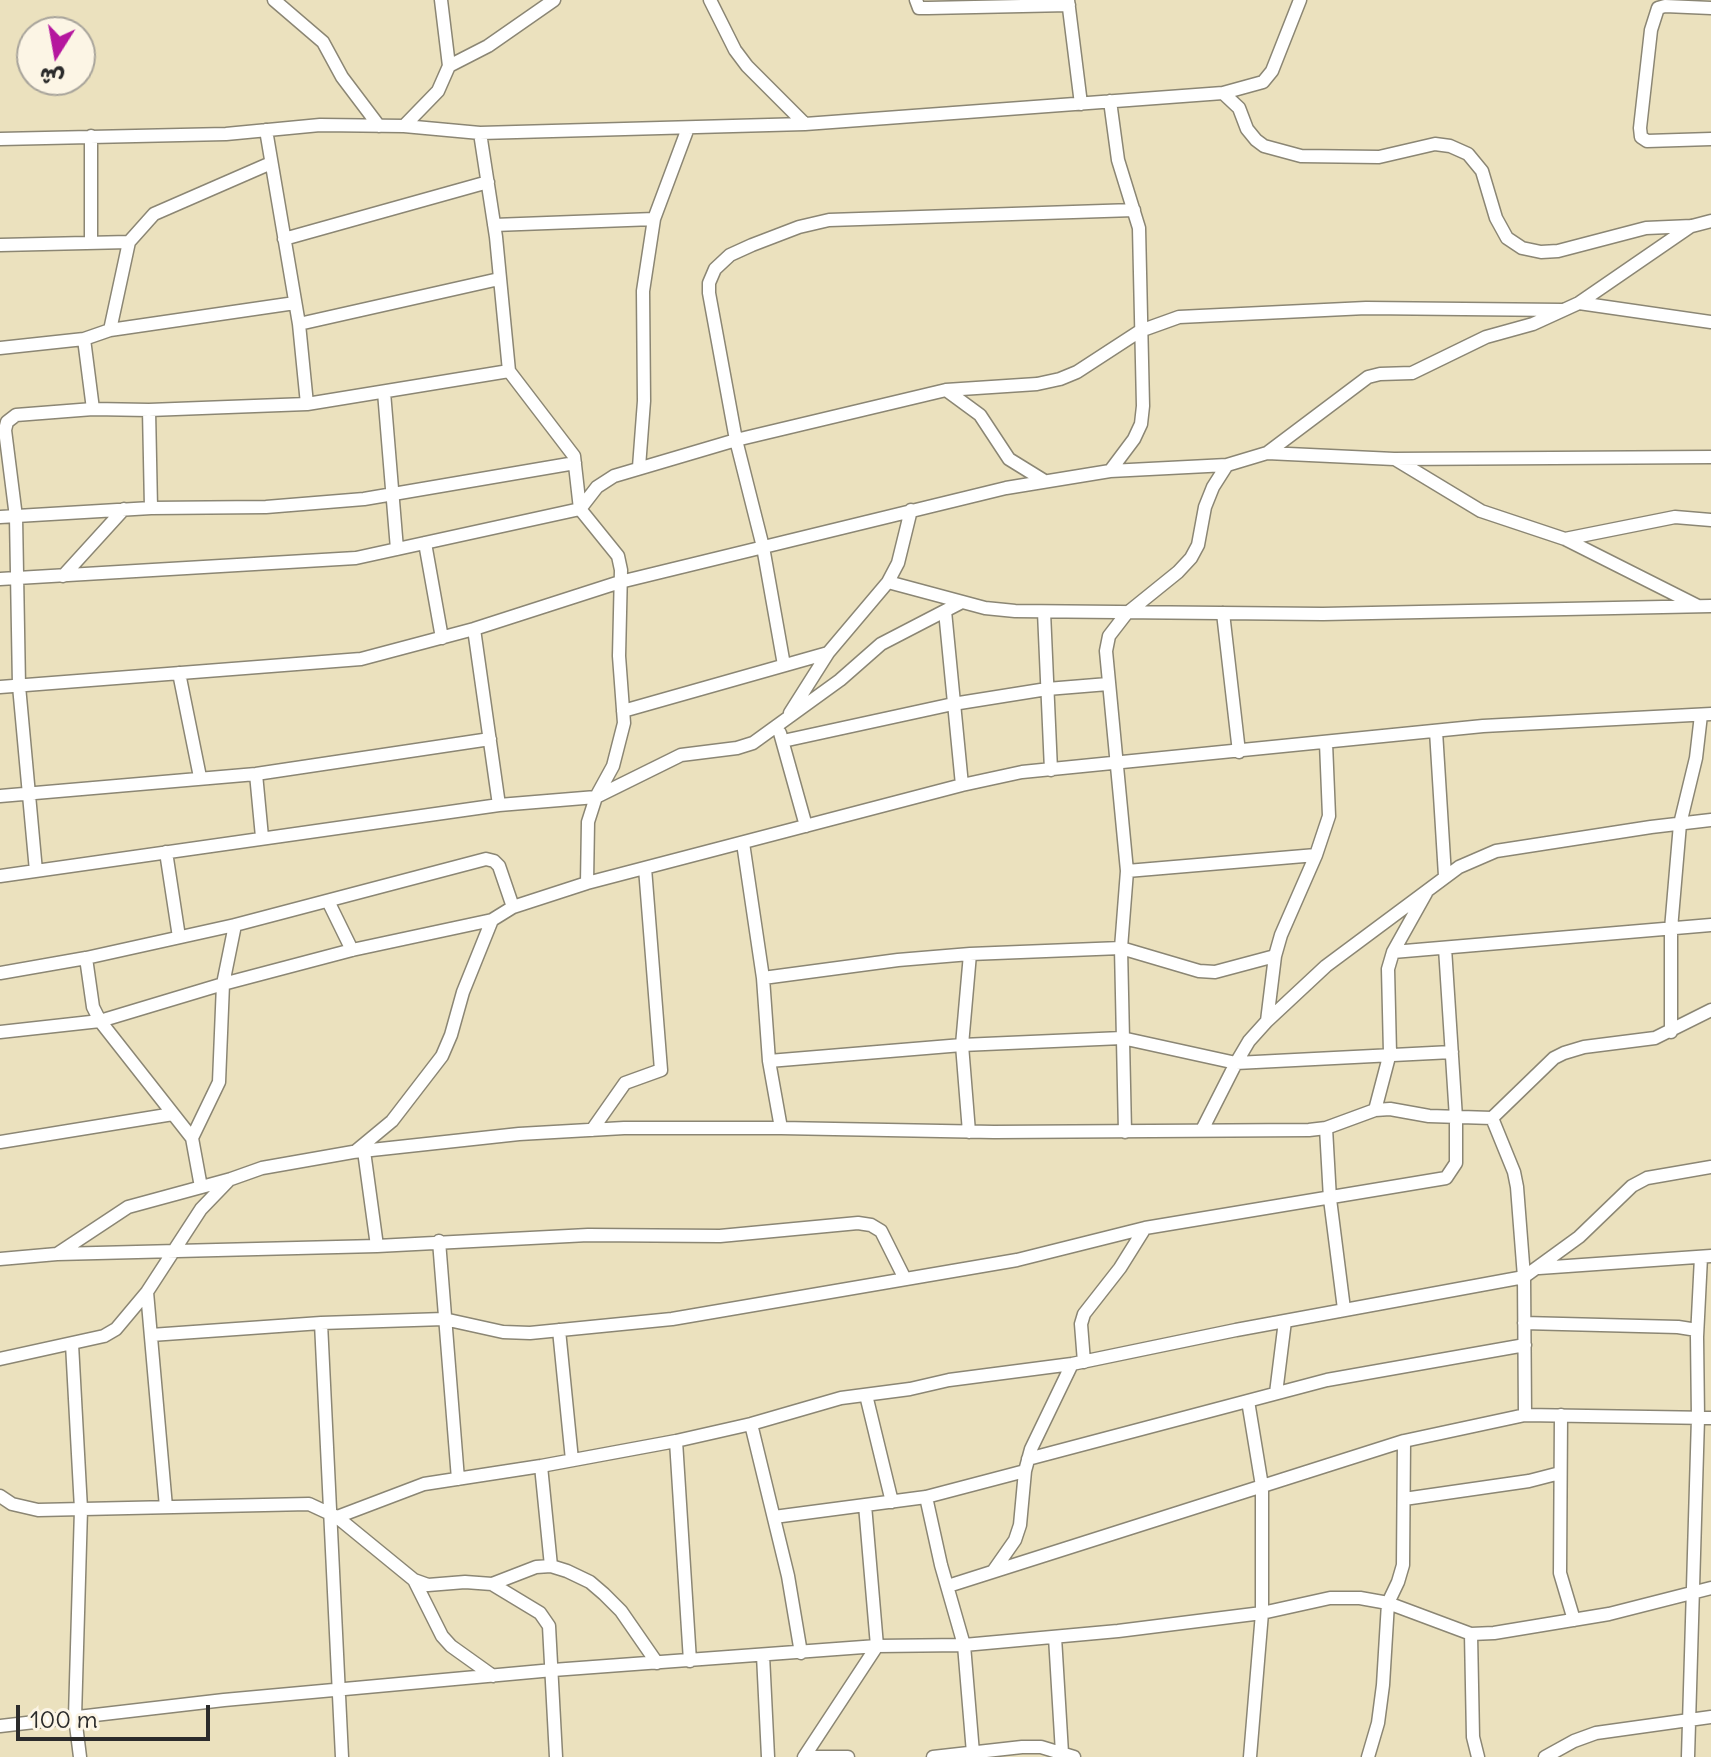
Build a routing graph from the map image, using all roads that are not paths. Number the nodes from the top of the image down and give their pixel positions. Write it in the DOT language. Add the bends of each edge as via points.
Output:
graph roads {
  1 [pos="274,0"];
  2 [pos="441,0"];
  3 [pos="554,0"];
  4 [pos="710,0"];
  5 [pos="916,0"];
  6 [pos="1300,0"];
  7 [pos="1068,2"];
  8 [pos="1711,8"];
  9 [pos="449,66"];
  10 [pos="1223,93"];
  11 [pos="1110,101"];
  12 [pos="1081,104"];
  13 [pos="805,124"];
  14 [pos="379,126"];
  15 [pos="404,126"];
  16 [pos="688,128"];
  17 [pos="266,130"];
  18 [pos="480,133"];
  19 [pos="91,136"];
  20 [pos="0,139"];
  21 [pos="1711,139"];
  22 [pos="271,163"];
  23 [pos="488,182"];
  24 [pos="1134,210"];
  25 [pos="654,219"];
  26 [pos="1711,221"];
  27 [pos="494,225"];
  28 [pos="1692,226"];
  29 [pos="284,239"];
  30 [pos="91,241"];
  31 [pos="129,242"];
  32 [pos="0,245"];
  33 [pos="499,279"];
  34 [pos="295,303"];
  35 [pos="1579,303"];
  36 [pos="1562,310"];
  37 [pos="1711,322"];
  38 [pos="299,324"];
  39 [pos="110,330"];
  40 [pos="1140,331"];
  41 [pos="84,339"];
  42 [pos="0,348"];
  43 [pos="509,371"];
  44 [pos="946,390"];
  45 [pos="384,392"];
  46 [pos="307,404"];
  47 [pos="93,409"];
  48 [pos="149,410"];
  49 [pos="736,440"];
  50 [pos="1267,453"];
  51 [pos="1711,457"];
  52 [pos="1394,459"];
  53 [pos="575,463"];
  54 [pos="1227,465"];
  55 [pos="639,467"];
  56 [pos="1110,471"];
  57 [pos="1043,480"];
  58 [pos="393,495"];
  59 [pos="151,508"];
  60 [pos="124,509"];
  61 [pos="580,509"];
  62 [pos="911,510"];
  63 [pos="0,517"];
  64 [pos="16,517"];
  65 [pos="1711,520"];
  66 [pos="1565,539"];
  67 [pos="425,543"];
  68 [pos="763,547"];
  69 [pos="397,549"];
  70 [pos="63,576"];
  71 [pos="17,578"];
  72 [pos="0,579"];
  73 [pos="620,582"];
  74 [pos="888,582"];
  75 [pos="962,602"];
  76 [pos="1706,607"];
  77 [pos="945,611"];
  78 [pos="1044,612"];
  79 [pos="1223,613"];
  80 [pos="1126,614"];
  81 [pos="474,629"];
  82 [pos="442,638"];
  83 [pos="828,653"];
  84 [pos="784,665"];
  85 [pos="179,673"];
  86 [pos="1108,684"];
  87 [pos="19,686"];
  88 [pos="0,687"];
  89 [pos="1047,689"];
  90 [pos="953,704"];
  91 [pos="623,711"];
  92 [pos="1706,714"];
  93 [pos="782,722"];
  94 [pos="1436,731"];
  95 [pos="490,739"];
  96 [pos="783,741"];
  97 [pos="1326,743"];
  98 [pos="1239,752"];
  99 [pos="1118,765"];
  100 [pos="1051,770"];
  101 [pos="256,774"];
  102 [pos="200,777"];
  103 [pos="962,785"];
  104 [pos="29,795"];
  105 [pos="0,796"];
  106 [pos="596,797"];
  107 [pos="499,805"];
  108 [pos="1711,820"];
  109 [pos="1680,824"];
  110 [pos="806,826"];
  111 [pos="262,837"];
  112 [pos="743,843"];
  113 [pos="166,852"];
  114 [pos="1316,855"];
  115 [pos="645,868"];
  116 [pos="36,871"];
  117 [pos="1127,871"];
  118 [pos="0,876"];
  119 [pos="1445,876"];
  120 [pos="587,883"];
  121 [pos="1429,887"];
  122 [pos="328,901"];
  123 [pos="513,907"];
  124 [pos="492,920"];
  125 [pos="235,925"];
  126 [pos="1711,925"];
  127 [pos="1671,929"];
  128 [pos="179,937"];
  129 [pos="1121,948"];
  130 [pos="1445,948"];
  131 [pos="352,950"];
  132 [pos="1393,952"];
  133 [pos="970,954"];
  134 [pos="1275,956"];
  135 [pos="86,958"];
  136 [pos="0,973"];
  137 [pos="763,978"];
  138 [pos="223,984"];
  139 [pos="1711,1010"];
  140 [pos="100,1021"];
  141 [pos="1267,1021"];
  142 [pos="0,1032"];
  143 [pos="1671,1032"];
  144 [pos="1122,1038"];
  145 [pos="962,1045"];
  146 [pos="1452,1052"];
  147 [pos="1390,1053"];
  148 [pos="769,1061"];
  149 [pos="1236,1063"];
  150 [pos="1375,1110"];
  151 [pos="173,1114"];
  152 [pos="1456,1118"];
  153 [pos="1492,1118"];
  154 [pos="781,1128"];
  155 [pos="1326,1128"];
  156 [pos="592,1130"];
  157 [pos="1202,1130"];
  158 [pos="969,1132"];
  159 [pos="1125,1132"];
  160 [pos="192,1138"];
  161 [pos="0,1142"];
  162 [pos="359,1151"];
  163 [pos="1711,1167"];
  164 [pos="231,1179"];
  165 [pos="201,1187"];
  166 [pos="1330,1199"];
  167 [pos="1145,1228"];
  168 [pos="439,1241"];
  169 [pos="377,1246"];
  170 [pos="174,1250"];
  171 [pos="57,1254"];
  172 [pos="1706,1256"];
  173 [pos="0,1259"];
  174 [pos="1536,1268"];
  175 [pos="1524,1277"];
  176 [pos="905,1279"];
  177 [pos="147,1292"];
  178 [pos="1344,1309"];
  179 [pos="444,1319"];
  180 [pos="1285,1321"];
  181 [pos="321,1323"];
  182 [pos="1524,1323"];
  183 [pos="559,1330"];
  184 [pos="1697,1334"];
  185 [pos="151,1335"];
  186 [pos="1711,1337"];
  187 [pos="72,1344"];
  188 [pos="1525,1345"];
  189 [pos="0,1359"];
  190 [pos="1078,1363"];
  191 [pos="1276,1393"];
  192 [pos="866,1395"];
  193 [pos="1248,1401"];
  194 [pos="1525,1415"];
  195 [pos="1561,1415"];
  196 [pos="1704,1418"];
  197 [pos="751,1424"];
  198 [pos="676,1441"];
  199 [pos="1404,1441"];
  200 [pos="572,1460"];
  201 [pos="1026,1465"];
  202 [pos="541,1466"];
  203 [pos="1560,1473"];
  204 [pos="458,1479"];
  205 [pos="1262,1486"];
  206 [pos="0,1496"];
  207 [pos="926,1497"];
  208 [pos="1404,1499"];
  209 [pos="892,1502"];
  210 [pos="865,1505"];
  211 [pos="166,1507"];
  212 [pos="81,1509"];
  213 [pos="334,1515"];
  214 [pos="774,1517"];
  215 [pos="551,1566"];
  216 [pos="992,1573"];
  217 [pos="414,1580"];
  218 [pos="492,1584"];
  219 [pos="948,1586"];
  220 [pos="1711,1588"];
  221 [pos="1694,1593"];
  222 [pos="1388,1603"];
  223 [pos="1262,1613"];
  224 [pos="1574,1620"];
  225 [pos="1471,1634"];
  226 [pos="1055,1637"];
  227 [pos="964,1645"];
  228 [pos="877,1646"];
  229 [pos="801,1653"];
  230 [pos="763,1655"];
  231 [pos="690,1661"];
  232 [pos="657,1663"];
  233 [pos="553,1670"];
  234 [pos="493,1676"];
  235 [pos="339,1689"];
  236 [pos="75,1717"];
  237 [pos="1711,1717"];
  238 [pos="1689,1719"];
  239 [pos="0,1726"];
  240 [pos="973,1753"];
  241 [pos="1068,1755"];
  242 [pos="80,1757"];
  243 [pos="342,1757"];
  244 [pos="556,1757"];
  245 [pos="768,1757"];
  246 [pos="805,1757"];
  247 [pos="848,1757"];
  248 [pos="933,1757"];
  249 [pos="1250,1757"];
  250 [pos="1368,1757"];
  251 [pos="1478,1757"];
  252 [pos="1545,1757"];
  253 [pos="1688,1757"];
  1 -- 14 [label="street" via="323,42"];
  2 -- 9 [label="street"];
  3 -- 9 [label="street"];
  4 -- 13 [label="street" via="747,66"];
  5 -- 7 [label="street" via="919,8"];
  6 -- 10 [label="street" via="1263,82"];
  7 -- 12 [label="street"];
  8 -- 21 [label="street" via="1658,8 1640,128 1647,141"];
  9 -- 15 [label="street" via="438,91"];
  10 -- 11 [label="street"];
  10 -- 28 [label="street" via="1239,108 1256,140 1301,156 1379,157 1435,144 1468,154 1482,171 1507,238 1522,248 1558,251 1646,228"];
  11 -- 12 [label="street"];
  11 -- 24 [label="street" via="1118,160"];
  12 -- 13 [label="street"];
  13 -- 16 [label="street"];
  14 -- 15 [label="street"];
  14 -- 17 [label="street"];
  15 -- 18 [label="street"];
  16 -- 18 [label="street"];
  16 -- 25 [label="street"];
  17 -- 19 [label="street"];
  17 -- 22 [label="street"];
  18 -- 23 [label="street"];
  19 -- 20 [label="street"];
  19 -- 30 [label="street"];
  22 -- 29 [label="street"];
  22 -- 31 [label="street" via="154,214"];
  23 -- 27 [label="street"];
  23 -- 29 [label="street"];
  24 -- 40 [label="street" via="1141,247"];
  24 -- 49 [label="street" via="829,220 730,255 715,269 709,293"];
  25 -- 27 [label="street"];
  25 -- 55 [label="street" via="643,291"];
  26 -- 28 [label="street"];
  27 -- 33 [label="street"];
  28 -- 35 [label="street"];
  29 -- 34 [label="street"];
  30 -- 31 [label="street"];
  30 -- 32 [label="street"];
  31 -- 39 [label="street"];
  33 -- 38 [label="street"];
  33 -- 43 [label="street"];
  34 -- 38 [label="street"];
  34 -- 39 [label="street"];
  35 -- 36 [label="street"];
  35 -- 37 [label="street"];
  36 -- 40 [label="street" via="1366,308 1194,315"];
  36 -- 50 [label="street" via="1486,337 1412,373 1368,377"];
  38 -- 46 [label="street"];
  39 -- 41 [label="street"];
  40 -- 44 [label="street" via="1060,379"];
  40 -- 56 [label="street" via="1141,424"];
  41 -- 42 [label="street"];
  41 -- 47 [label="street"];
  43 -- 45 [label="street"];
  43 -- 53 [label="street"];
  44 -- 49 [label="street"];
  44 -- 57 [label="street" via="980,415 1009,459"];
  45 -- 46 [label="street"];
  45 -- 58 [label="street"];
  46 -- 48 [label="street"];
  47 -- 48 [label="street"];
  47 -- 64 [label="street" via="16,415 7,422"];
  48 -- 59 [label="street"];
  49 -- 55 [label="street"];
  49 -- 68 [label="street"];
  50 -- 52 [label="street"];
  50 -- 54 [label="street"];
  51 -- 52 [label="street"];
  52 -- 66 [label="street" via="1481,511"];
  53 -- 58 [label="street"];
  53 -- 61 [label="street"];
  54 -- 56 [label="street"];
  54 -- 80 [label="street" via="1205,507 1191,558"];
  55 -- 61 [label="street" via="597,487"];
  56 -- 57 [label="street"];
  57 -- 62 [label="street"];
  58 -- 59 [label="street" via="266,507"];
  58 -- 69 [label="street"];
  59 -- 60 [label="street"];
  60 -- 64 [label="street"];
  60 -- 70 [label="street"];
  61 -- 67 [label="street"];
  61 -- 73 [label="street" via="618,556"];
  62 -- 68 [label="street"];
  62 -- 74 [label="street"];
  63 -- 64 [label="street"];
  64 -- 71 [label="street"];
  65 -- 66 [label="street" via="1675,517"];
  66 -- 76 [label="street"];
  67 -- 69 [label="street"];
  67 -- 82 [label="street"];
  68 -- 73 [label="street"];
  68 -- 84 [label="street"];
  69 -- 70 [label="street" via="356,558"];
  70 -- 71 [label="street"];
  71 -- 72 [label="street"];
  71 -- 87 [label="street"];
  73 -- 81 [label="street"];
  73 -- 91 [label="street"];
  74 -- 75 [label="street"];
  74 -- 83 [label="street"];
  75 -- 77 [label="street"];
  75 -- 78 [label="street"];
  76 -- 79 [label="street"];
  77 -- 90 [label="street"];
  77 -- 93 [label="street" via="881,644"];
  78 -- 80 [label="street"];
  78 -- 89 [label="street"];
  79 -- 80 [label="street"];
  79 -- 98 [label="street"];
  80 -- 86 [label="street" via="1109,636"];
  81 -- 82 [label="street"];
  81 -- 95 [label="street"];
  82 -- 85 [label="street" via="361,659"];
  83 -- 84 [label="street"];
  83 -- 93 [label="street"];
  84 -- 91 [label="street"];
  85 -- 87 [label="street"];
  85 -- 102 [label="street"];
  86 -- 89 [label="street"];
  86 -- 99 [label="street"];
  87 -- 88 [label="street"];
  87 -- 104 [label="street"];
  89 -- 90 [label="street"];
  89 -- 100 [label="street"];
  90 -- 96 [label="street"];
  90 -- 103 [label="street"];
  91 -- 106 [label="street" via="613,766"];
  92 -- 94 [label="street"];
  92 -- 109 [label="street"];
  93 -- 96 [label="street"];
  93 -- 106 [label="street" via="753,743 681,755"];
  94 -- 97 [label="street"];
  94 -- 119 [label="street"];
  95 -- 101 [label="street"];
  95 -- 107 [label="street"];
  96 -- 110 [label="street"];
  97 -- 98 [label="street"];
  97 -- 114 [label="street" via="1329,816"];
  98 -- 99 [label="street"];
  99 -- 100 [label="street"];
  99 -- 117 [label="street"];
  100 -- 103 [label="street"];
  101 -- 102 [label="street"];
  101 -- 111 [label="street"];
  102 -- 104 [label="street"];
  103 -- 110 [label="street"];
  104 -- 105 [label="street"];
  104 -- 116 [label="street"];
  106 -- 107 [label="street"];
  106 -- 120 [label="street" via="588,822"];
  107 -- 111 [label="street"];
  108 -- 109 [label="street"];
  109 -- 119 [label="street" via="1496,851"];
  109 -- 127 [label="street"];
  110 -- 112 [label="street"];
  111 -- 113 [label="street"];
  112 -- 115 [label="street"];
  112 -- 137 [label="street"];
  113 -- 116 [label="street"];
  113 -- 128 [label="street"];
  114 -- 117 [label="street"];
  114 -- 134 [label="street"];
  115 -- 120 [label="street"];
  115 -- 156 [label="street" via="661,1070 625,1083"];
  116 -- 118 [label="street"];
  117 -- 129 [label="street"];
  119 -- 121 [label="street"];
  120 -- 123 [label="street"];
  121 -- 132 [label="street"];
  121 -- 141 [label="street" via="1326,966"];
  122 -- 123 [label="street" via="486,859 499,866"];
  122 -- 125 [label="street"];
  122 -- 131 [label="street"];
  123 -- 124 [label="street"];
  124 -- 131 [label="street"];
  124 -- 162 [label="street" via="442,1056 392,1121"];
  125 -- 128 [label="street"];
  125 -- 138 [label="street"];
  126 -- 127 [label="street"];
  127 -- 130 [label="street"];
  127 -- 143 [label="street"];
  128 -- 135 [label="street"];
  129 -- 133 [label="street"];
  129 -- 134 [label="street" via="1215,972"];
  129 -- 144 [label="street"];
  130 -- 132 [label="street"];
  130 -- 146 [label="street"];
  131 -- 138 [label="street"];
  132 -- 147 [label="street" via="1387,983"];
  133 -- 137 [label="street"];
  133 -- 145 [label="street"];
  134 -- 141 [label="street"];
  135 -- 136 [label="street"];
  135 -- 140 [label="street"];
  137 -- 148 [label="street"];
  138 -- 140 [label="street"];
  138 -- 160 [label="street" via="219,1082"];
  139 -- 143 [label="street"];
  140 -- 142 [label="street"];
  140 -- 151 [label="street"];
  141 -- 149 [label="street"];
  143 -- 153 [label="street" via="1564,1053"];
  144 -- 145 [label="street"];
  144 -- 149 [label="street"];
  144 -- 159 [label="street"];
  145 -- 148 [label="street"];
  145 -- 158 [label="street"];
  146 -- 147 [label="street"];
  146 -- 152 [label="street"];
  147 -- 149 [label="street"];
  147 -- 150 [label="street"];
  148 -- 154 [label="street"];
  149 -- 157 [label="street"];
  150 -- 152 [label="street"];
  150 -- 155 [label="street"];
  151 -- 160 [label="street"];
  151 -- 161 [label="street"];
  152 -- 153 [label="street"];
  152 -- 166 [label="street" via="1456,1163 1446,1178"];
  153 -- 175 [label="street" via="1514,1172"];
  154 -- 156 [label="street"];
  154 -- 158 [label="street"];
  155 -- 157 [label="street"];
  155 -- 166 [label="street"];
  156 -- 162 [label="street"];
  157 -- 159 [label="street"];
  158 -- 159 [label="street"];
  160 -- 165 [label="street"];
  162 -- 164 [label="street" via="262,1168"];
  162 -- 169 [label="street"];
  163 -- 174 [label="street" via="1647,1178 1632,1186 1593,1226"];
  164 -- 165 [label="street"];
  164 -- 170 [label="street" via="201,1209"];
  165 -- 171 [label="street" via="128,1207"];
  166 -- 167 [label="street"];
  166 -- 178 [label="street"];
  167 -- 176 [label="street" via="1017,1260"];
  167 -- 190 [label="street" via="1084,1314"];
  168 -- 169 [label="street"];
  168 -- 176 [label="street" via="720,1236 858,1223 881,1231"];
  168 -- 179 [label="street"];
  169 -- 170 [label="street"];
  170 -- 171 [label="street"];
  170 -- 177 [label="street"];
  171 -- 173 [label="street"];
  172 -- 174 [label="street"];
  172 -- 184 [label="street"];
  174 -- 175 [label="street"];
  175 -- 178 [label="street"];
  175 -- 182 [label="street"];
  176 -- 183 [label="street" via="672,1319"];
  177 -- 185 [label="street"];
  177 -- 187 [label="street" via="116,1329"];
  178 -- 180 [label="street"];
  179 -- 181 [label="street"];
  179 -- 183 [label="street" via="503,1332"];
  179 -- 204 [label="street"];
  180 -- 190 [label="street"];
  180 -- 191 [label="street"];
  181 -- 185 [label="street"];
  181 -- 213 [label="street"];
  182 -- 184 [label="street" via="1678,1327"];
  182 -- 188 [label="street"];
  183 -- 200 [label="street"];
  184 -- 186 [label="street"];
  184 -- 196 [label="street"];
  185 -- 211 [label="street"];
  187 -- 189 [label="street"];
  187 -- 212 [label="street"];
  188 -- 191 [label="street"];
  188 -- 194 [label="street"];
  190 -- 192 [label="street"];
  190 -- 201 [label="street" via="1039,1429"];
  191 -- 193 [label="street"];
  192 -- 197 [label="street"];
  192 -- 209 [label="street"];
  193 -- 201 [label="street"];
  193 -- 205 [label="street"];
  194 -- 195 [label="street"];
  194 -- 199 [label="street"];
  195 -- 196 [label="street"];
  195 -- 203 [label="street"];
  196 -- 221 [label="street"];
  197 -- 198 [label="street"];
  197 -- 214 [label="street"];
  198 -- 200 [label="street"];
  198 -- 231 [label="street"];
  199 -- 205 [label="street"];
  199 -- 208 [label="street"];
  200 -- 202 [label="street"];
  201 -- 207 [label="street"];
  201 -- 216 [label="street" via="1020,1525"];
  202 -- 204 [label="street"];
  202 -- 215 [label="street"];
  203 -- 208 [label="street"];
  203 -- 224 [label="street" via="1560,1573"];
  204 -- 213 [label="street" via="414,1487"];
  205 -- 216 [label="street"];
  205 -- 223 [label="street"];
  206 -- 212 [label="street" via="38,1510"];
  207 -- 209 [label="street"];
  207 -- 219 [label="street"];
  208 -- 222 [label="street" via="1403,1565"];
  209 -- 210 [label="street"];
  210 -- 214 [label="street"];
  210 -- 228 [label="street"];
  211 -- 212 [label="street"];
  211 -- 213 [label="street" via="298,1503"];
  212 -- 236 [label="street"];
  213 -- 217 [label="street"];
  213 -- 235 [label="street"];
  214 -- 229 [label="street"];
  215 -- 218 [label="street"];
  215 -- 232 [label="street" via="590,1582 604,1594"];
  216 -- 219 [label="street"];
  217 -- 218 [label="street" via="428,1585"];
  217 -- 234 [label="street" via="442,1636"];
  218 -- 233 [label="street" via="540,1613 549,1626"];
  219 -- 227 [label="street"];
  220 -- 221 [label="street"];
  221 -- 224 [label="street"];
  221 -- 238 [label="street"];
  222 -- 223 [label="street" via="1330,1598"];
  222 -- 225 [label="street"];
  222 -- 250 [label="street" via="1383,1685"];
  223 -- 226 [label="street"];
  223 -- 249 [label="street"];
  224 -- 225 [label="street"];
  225 -- 251 [label="street"];
  226 -- 227 [label="street"];
  226 -- 241 [label="street"];
  227 -- 228 [label="street"];
  227 -- 240 [label="street"];
  228 -- 229 [label="street"];
  228 -- 246 [label="street"];
  229 -- 230 [label="street"];
  230 -- 231 [label="street"];
  230 -- 245 [label="street"];
  231 -- 232 [label="street"];
  232 -- 233 [label="street"];
  233 -- 234 [label="street"];
  233 -- 244 [label="street"];
  234 -- 235 [label="street"];
  235 -- 236 [label="street"];
  235 -- 243 [label="street"];
  236 -- 239 [label="street"];
  236 -- 242 [label="street"];
  237 -- 238 [label="street"];
  238 -- 252 [label="street" via="1596,1733"];
  238 -- 253 [label="street"];
  240 -- 241 [label="street" via="1041,1747"];
  240 -- 248 [label="street"];
  246 -- 247 [label="street"];
}
